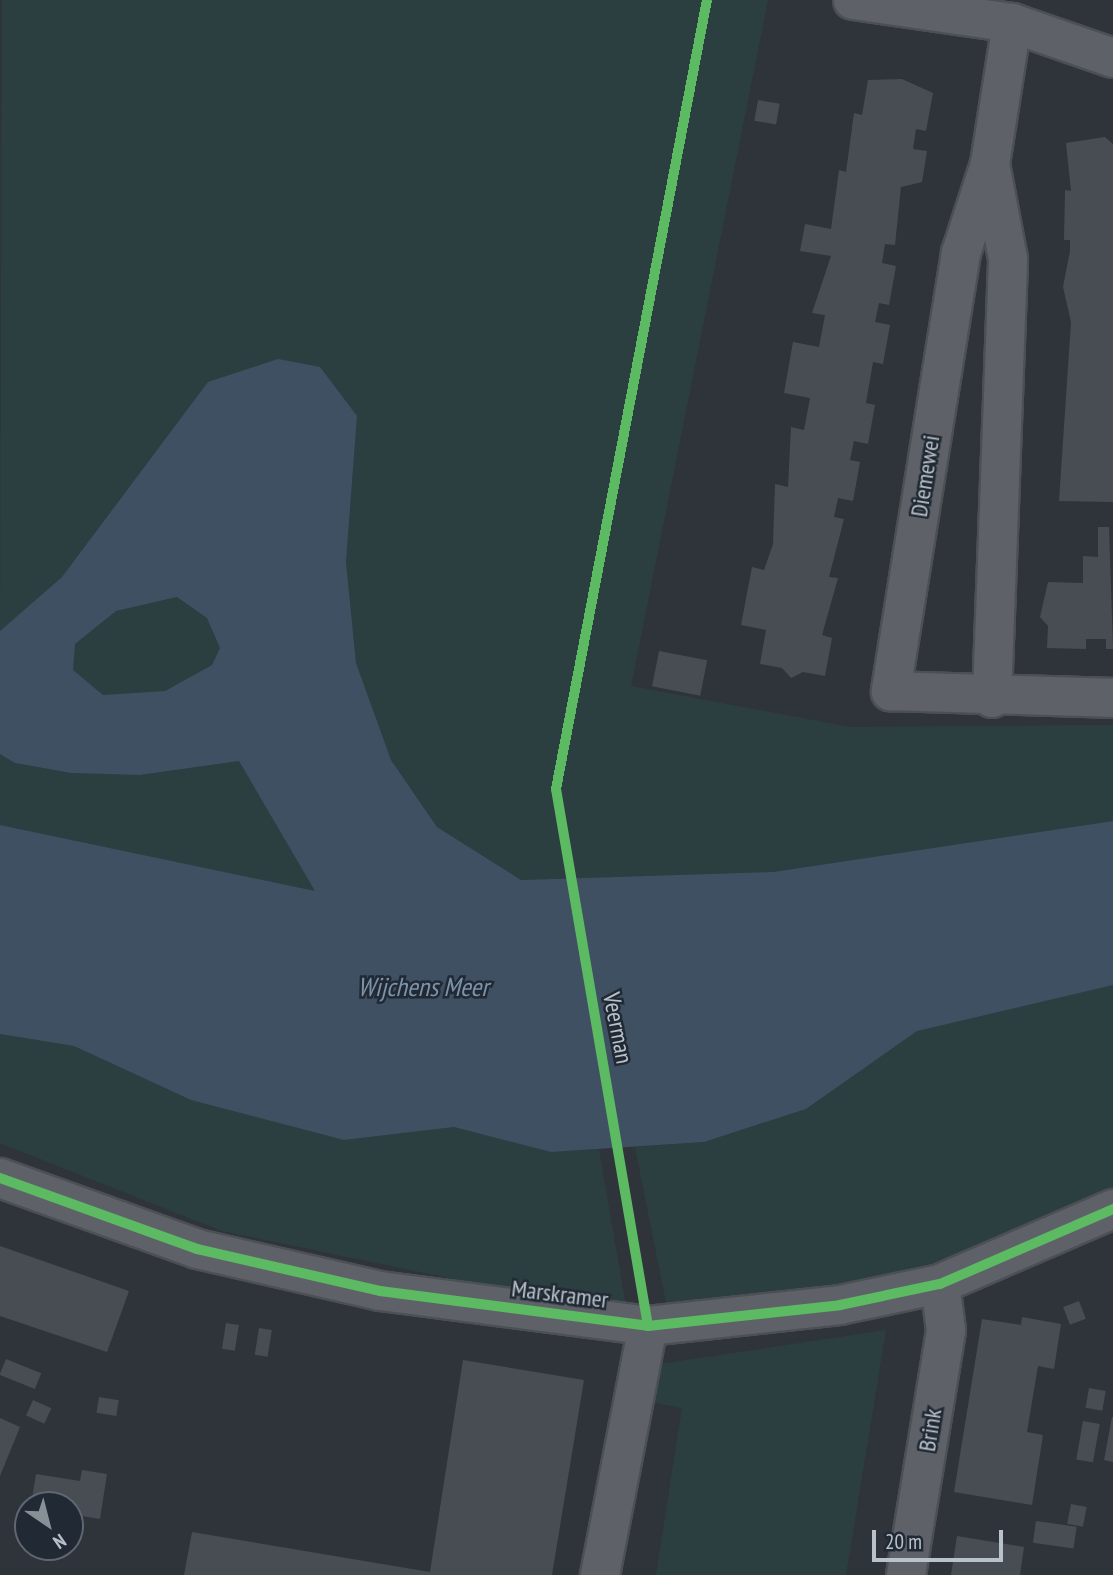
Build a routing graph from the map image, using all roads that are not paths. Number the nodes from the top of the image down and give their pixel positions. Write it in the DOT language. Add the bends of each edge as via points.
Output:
graph roads {
  1 [pos="853,0"];
  2 [pos="1012,23"];
  3 [pos="1113,58"];
  4 [pos="990,164"];
  5 [pos="992,698"];
  6 [pos="1113,698"];
  7 [pos="0,1178"];
  8 [pos="1113,1209"];
  9 [pos="940,1284"];
  10 [pos="648,1326"];
  11 [pos="600,1575"];
  12 [pos="906,1575"];
  1 -- 2 [label="street"];
  2 -- 3 [label="street"];
  2 -- 4 [label="street, Diemewei"];
  4 -- 5 [label="street, Diemewei" via="1009,259"];
  4 -- 5 [label="street, Diemewei" via="961,253 891,691"];
  5 -- 6 [label="street, Diemewei"];
  7 -- 10 [label="street, Marskramer" via="197,1249 380,1291"];
  8 -- 9 [label="street, Marskramer"];
  9 -- 10 [label="street, Marskramer" via="840,1305"];
  9 -- 12 [label="street, Brink" via="946,1329"];
  10 -- 11 [label="street"];
}
